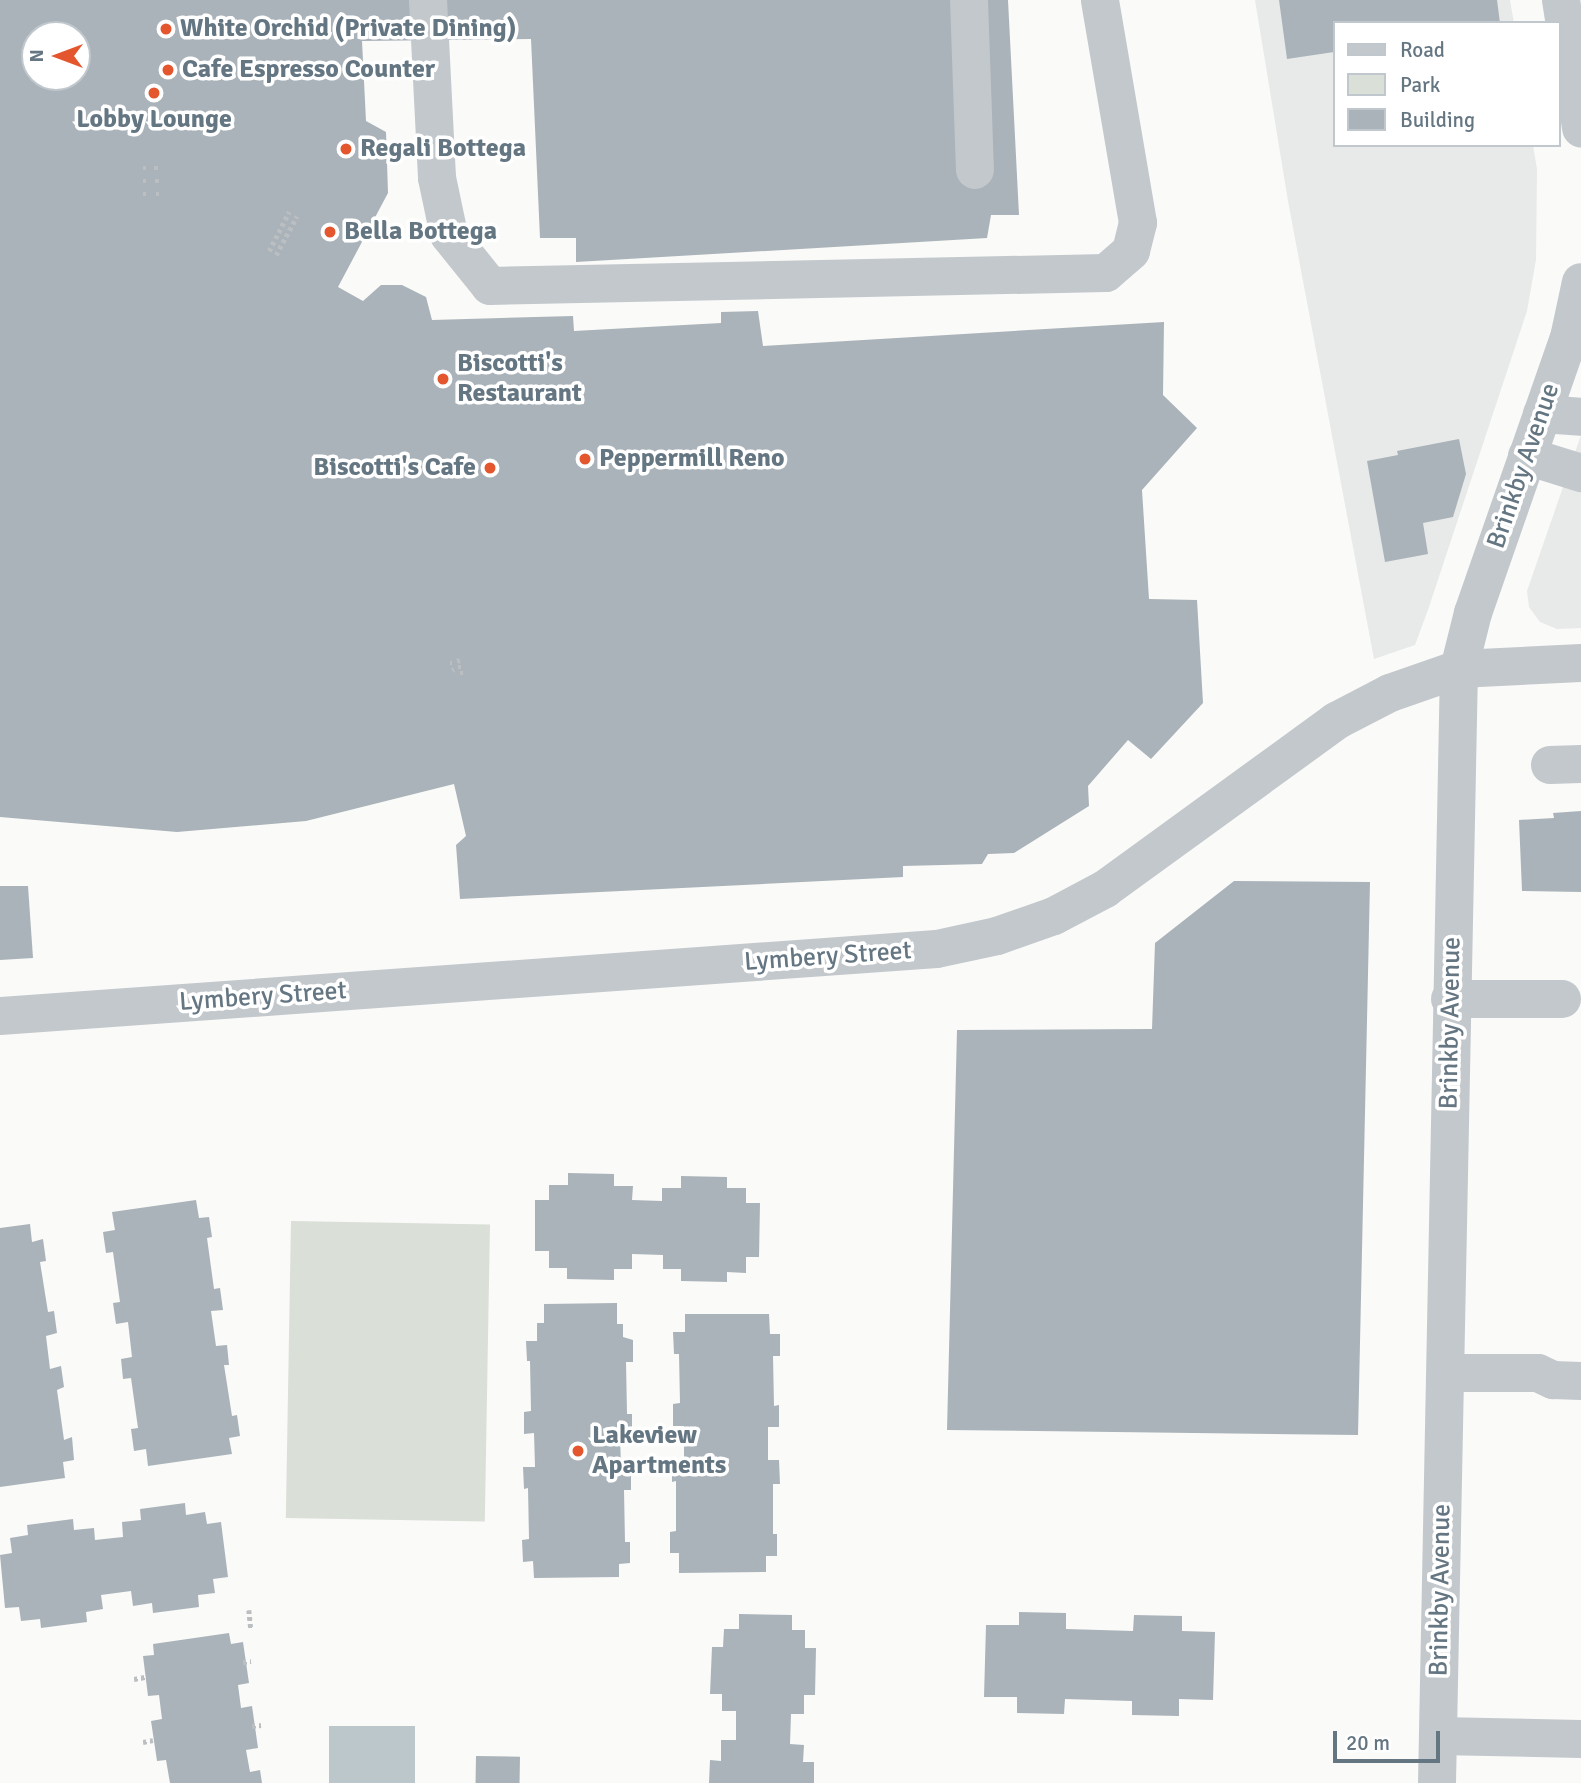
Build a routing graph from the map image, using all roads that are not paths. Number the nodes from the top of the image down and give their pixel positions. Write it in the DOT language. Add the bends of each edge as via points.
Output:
graph roads {
  1 [pos="428,0"];
  2 [pos="969,0"];
  3 [pos="1100,0"];
  4 [pos="1562,0"];
  5 [pos="1581,128"];
  6 [pos="975,170"];
  7 [pos="1581,282"];
  8 [pos="1542,414"];
  9 [pos="1581,417"];
  10 [pos="1527,456"];
  11 [pos="1581,474"];
  12 [pos="1581,663"];
  13 [pos="1459,669"];
  14 [pos="1450,999"];
  15 [pos="1562,999"];
  16 [pos="0,1016"];
  17 [pos="1446,1373"];
  18 [pos="1581,1381"];
  19 [pos="1438,1736"];
  20 [pos="1581,1738"];
  21 [pos="1437,1783"];
  1 -- 3 [label="street" via="439,189 450,235 490,286 1106,273 1131,251 1138,223"];
  2 -- 6 [label="street"];
  4 -- 5 [label="street"];
  7 -- 8 [label="street, Brinkby Avenue" via="1569,338"];
  8 -- 9 [label="street"];
  8 -- 10 [label="street, Brinkby Avenue"];
  10 -- 11 [label="street"];
  10 -- 13 [label="street, Brinkby Avenue" via="1473,613"];
  12 -- 13 [label="street, Lymbery Street"];
  13 -- 14 [label="street, Brinkby Avenue"];
  13 -- 16 [label="street, Lymbery Street" via="1390,693 1336,721 1105,889 1054,916 997,936 937,949"];
  14 -- 15 [label="street"];
  14 -- 17 [label="street, Brinkby Avenue"];
  17 -- 18 [label="street" via="1538,1373 1553,1380"];
  17 -- 19 [label="street, Brinkby Avenue"];
  19 -- 20 [label="street"];
  19 -- 21 [label="street, Brinkby Avenue"];
}
